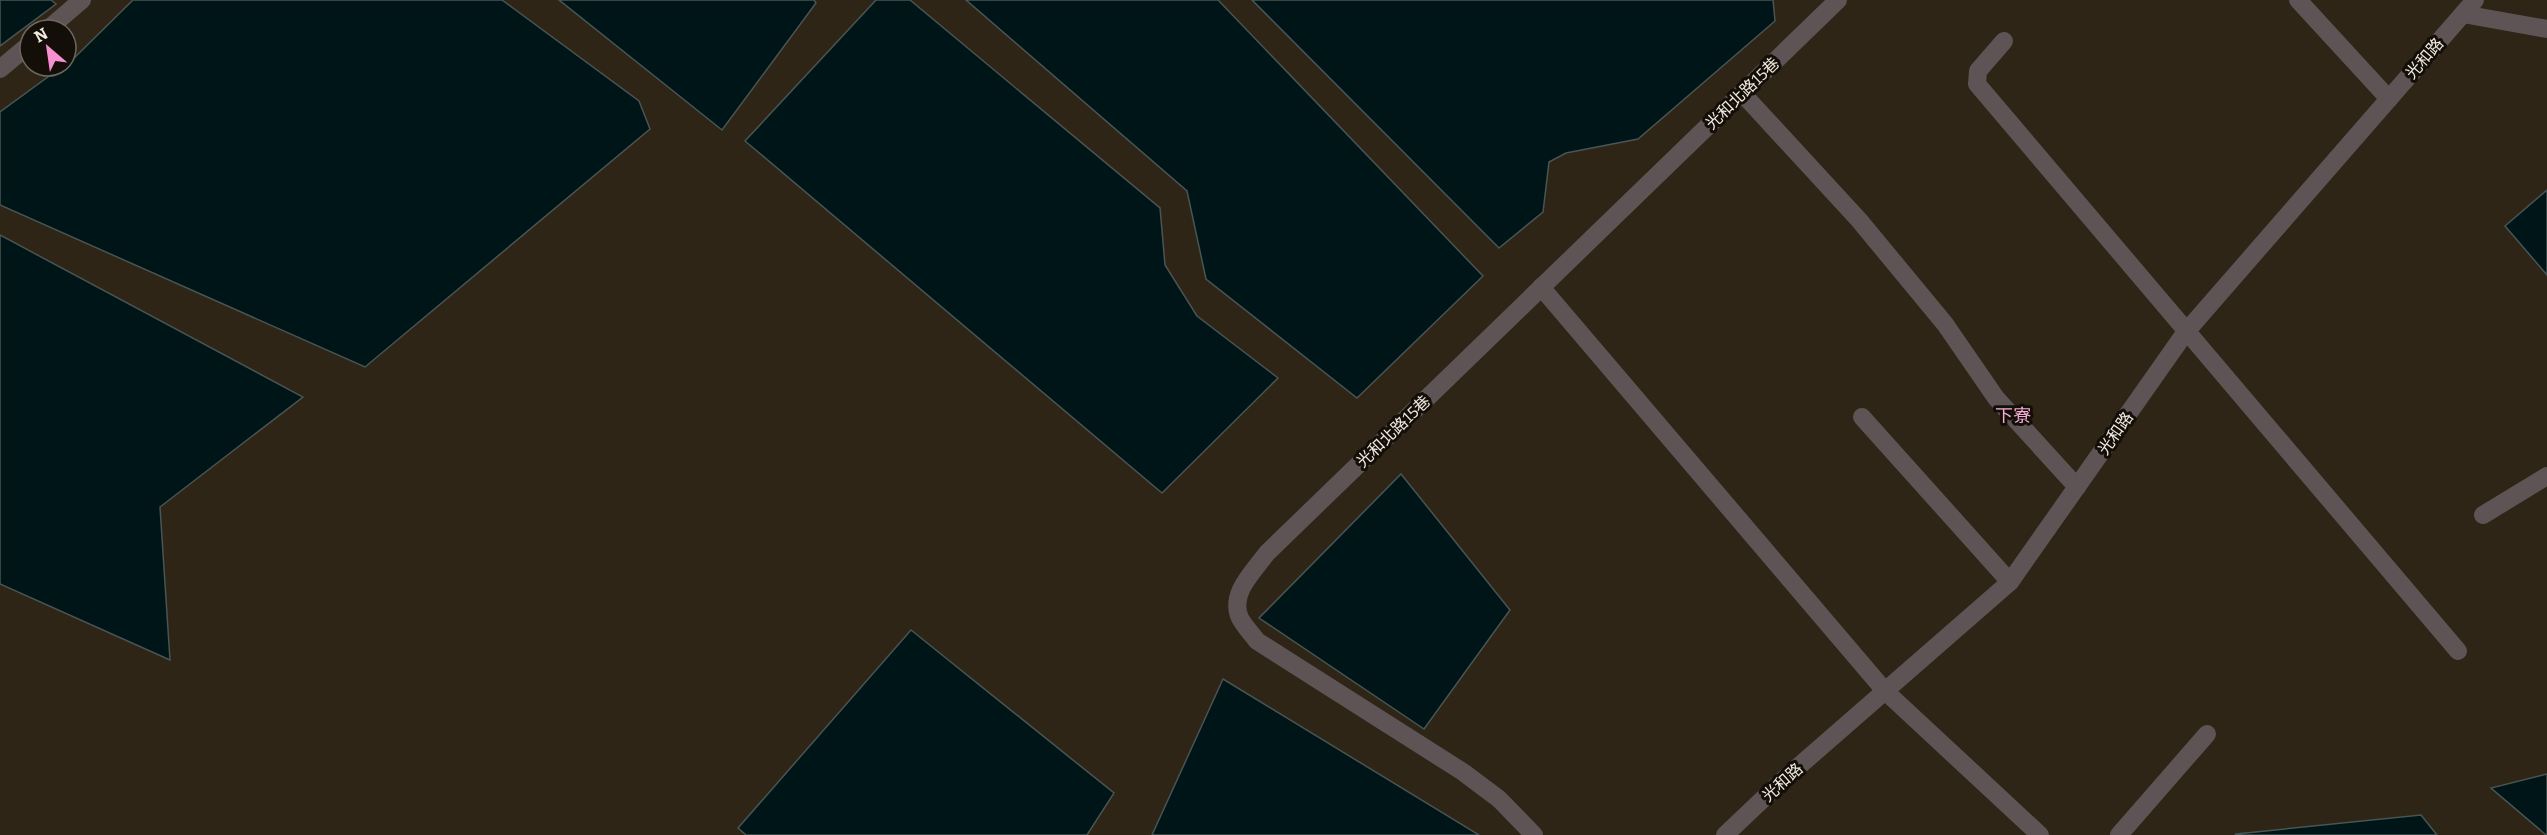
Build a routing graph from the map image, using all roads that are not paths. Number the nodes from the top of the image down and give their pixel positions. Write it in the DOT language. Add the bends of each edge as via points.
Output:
graph roads {
  1 [pos="82,0"];
  2 [pos="1838,0"];
  3 [pos="2298,0"];
  4 [pos="2475,0"];
  5 [pos="2463,14"];
  6 [pos="61,18"];
  7 [pos="2547,29"];
  8 [pos="2004,40"];
  9 [pos="18,54"];
  10 [pos="0,69"];
  11 [pos="1742,93"];
  12 [pos="2389,99"];
  13 [pos="1541,287"];
  14 [pos="2185,333"];
  15 [pos="1862,417"];
  16 [pos="2547,476"];
  17 [pos="2077,487"];
  18 [pos="2483,515"];
  19 [pos="2010,582"];
  20 [pos="2458,651"];
  21 [pos="1885,691"];
  22 [pos="2207,734"];
  23 [pos="1534,835"];
  24 [pos="1725,835"];
  25 [pos="2040,835"];
  26 [pos="2120,835"];
  1 -- 6 [label="street"];
  2 -- 11 [label="street, 光和北路15巷"];
  3 -- 12 [label="street"];
  4 -- 5 [label="street, 光和路"];
  5 -- 7 [label="street"];
  5 -- 12 [label="street, 光和路"];
  8 -- 14 [label="street" via="1978,71 1977,84"];
  9 -- 10 [label="street"];
  11 -- 13 [label="street, 光和北路15巷"];
  11 -- 17 [label="street" via="1859,220 1945,324 1996,398"];
  12 -- 14 [label="street, 光和路"];
  13 -- 21 [label="street"];
  13 -- 23 [label="street, 光和北路15巷" via="1267,553 1236,602 1240,620 1257,641 1463,772 1499,799"];
  14 -- 17 [label="street, 光和路"];
  14 -- 20 [label="street"];
  15 -- 19 [label="street"];
  16 -- 18 [label="street"];
  17 -- 19 [label="street, 光和路"];
  19 -- 21 [label="street, 光和路"];
  21 -- 24 [label="street, 光和路"];
  21 -- 25 [label="street"];
  22 -- 26 [label="street"];
}
